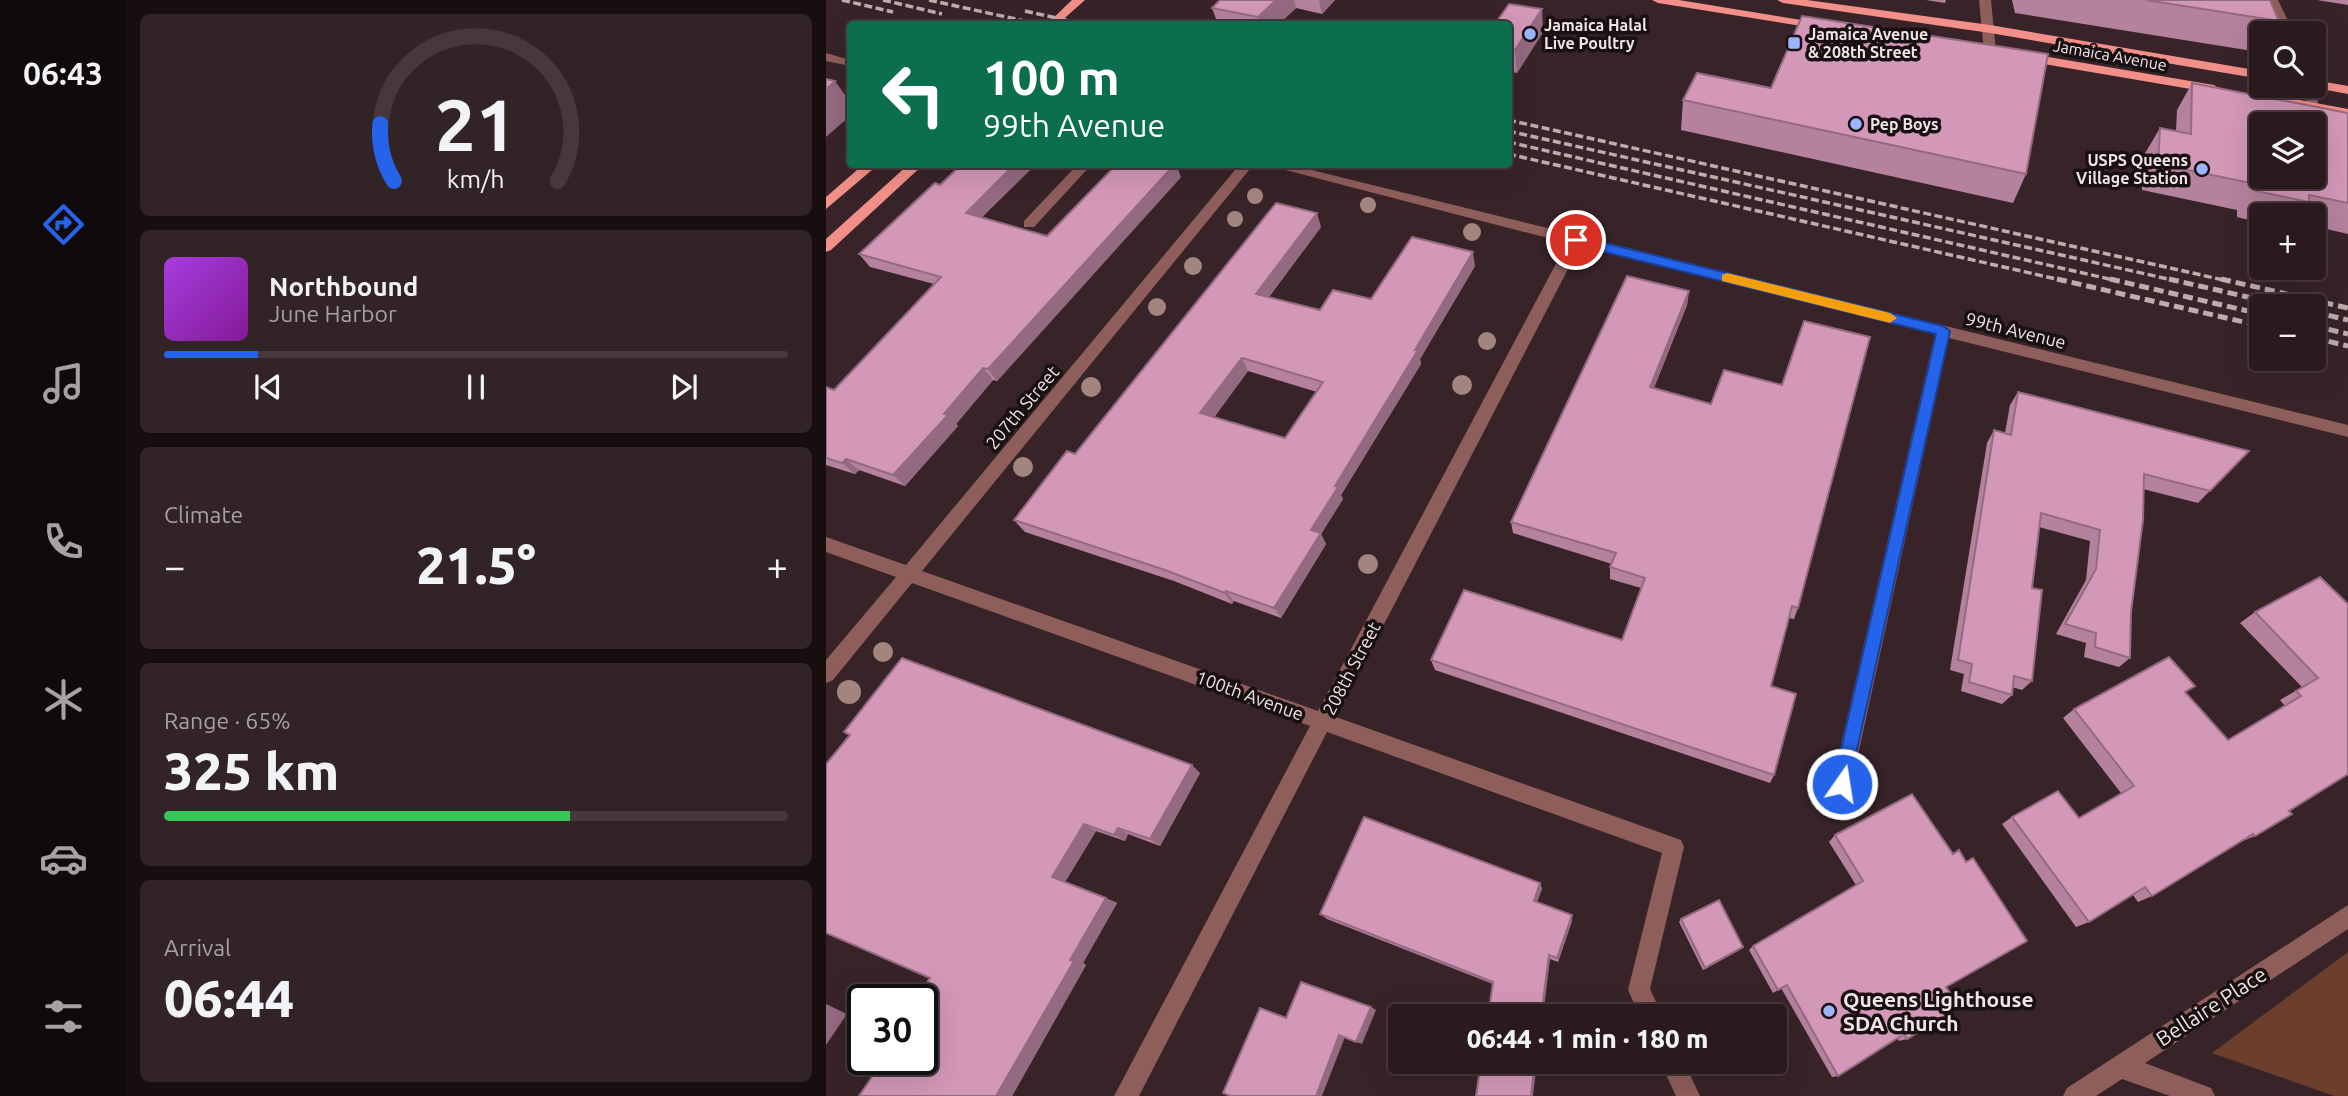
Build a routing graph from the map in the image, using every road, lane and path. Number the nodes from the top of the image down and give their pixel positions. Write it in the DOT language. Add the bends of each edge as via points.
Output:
graph roads {
  1 [pos="1079,0"];
  2 [pos="1658,0"];
  3 [pos="1783,0"];
  4 [pos="1985,0"];
  5 [pos="2272,0"];
  6 [pos="1688,2"];
  7 [pos="1055,21"];
  8 [pos="2282,21"];
  9 [pos="1828,27"];
  10 [pos="1990,29"];
  11 [pos="1997,53"];
  12 [pos="826,57"];
  13 [pos="847,61"];
  14 [pos="2249,73"];
  15 [pos="2326,87"];
  16 [pos="2348,90"];
  17 [pos="2230,92"];
  18 [pos="2268,98"];
  19 [pos="2312,98"];
  20 [pos="2312,106"];
  21 [pos="2348,113"];
  22 [pos="868,168"];
  23 [pos="914,168"];
  24 [pos="1082,168"];
  25 [pos="1245,168"];
  26 [pos="1284,168"];
  27 [pos="826,204"];
  28 [pos="1029,224"];
  29 [pos="1576,240"];
  30 [pos="826,247"];
  31 [pos="1943,331"];
  32 [pos="2348,431"];
  33 [pos="826,544"];
  34 [pos="909,574"];
  35 [pos="826,674"];
  36 [pos="1323,721"];
  37 [pos="1836,810"];
  38 [pos="2348,916"];
  39 [pos="1646,1004"];
  40 [pos="2120,1066"];
  41 [pos="1678,1074"];
  42 [pos="1126,1096"];
  43 [pos="1688,1096"];
  44 [pos="2075,1096"];
  45 [pos="2203,1096"];
  1 -- 7 [label="main road"];
  2 -- 6 [label="main road"];
  3 -- 10 [label="main road, Jamaica Avenue"];
  4 -- 10 [label="street"];
  5 -- 8 [label="street"];
  6 -- 9 [label="main road"];
  10 -- 11 [label="street"];
  10 -- 14 [label="main road, Jamaica Avenue"];
  11 -- 17 [label="main road, Jamaica Avenue"];
  12 -- 13 [label="street"];
  15 -- 16 [label="main road"];
  18 -- 20 [label="main road"];
  19 -- 20 [label="street"];
  20 -- 21 [label="main road"];
  22 -- 27 [label="main road"];
  23 -- 30 [label="main road"];
  24 -- 28 [label="street"];
  25 -- 34 [label="street, 207th Street"];
  26 -- 29 [label="street, 99th Avenue"];
  29 -- 31 [label="street, 99th Avenue"];
  29 -- 36 [label="street, 208th Street"];
  31 -- 32 [label="street, 99th Avenue"];
  31 -- 37 [label="street"];
  33 -- 34 [label="street, 100th Avenue"];
  34 -- 35 [label="street, 207th Street"];
  34 -- 36 [label="street, 100th Avenue"];
  36 -- 39 [label="street, 100th Avenue" via="1674,847 1640,990"];
  36 -- 42 [label="street, 208th Street"];
  38 -- 40 [label="street, Bellaire Place"];
  40 -- 44 [label="street, Bellaire Place"];
  40 -- 45 [label="street"];
  41 -- 43 [label="street"];
}
